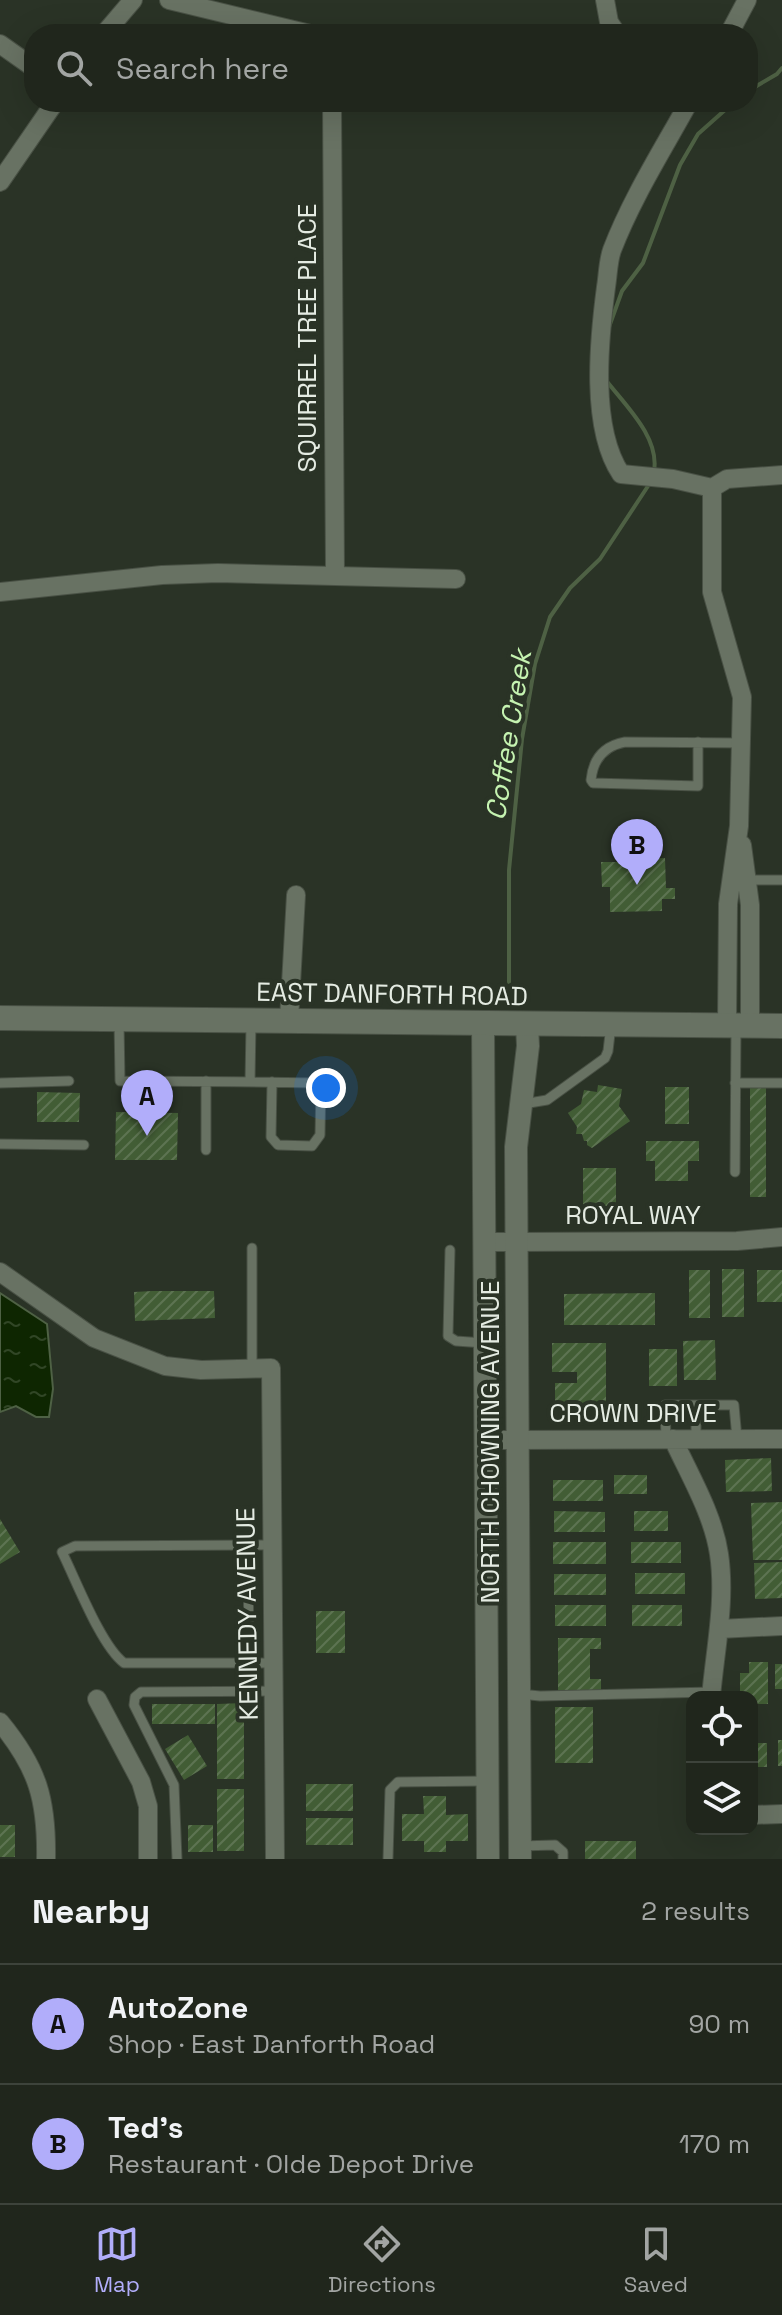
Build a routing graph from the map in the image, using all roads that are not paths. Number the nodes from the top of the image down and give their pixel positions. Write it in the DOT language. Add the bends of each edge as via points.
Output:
graph roads {
  1 [pos="133,0"];
  2 [pos="169,0"];
  3 [pos="605,0"];
  4 [pos="747,0"];
  5 [pos="113,24"];
  6 [pos="269,24"];
  7 [pos="610,24"];
  8 [pos="734,24"];
  9 [pos="0,44"];
  10 [pos="24,61"];
  11 [pos="48,112"];
  12 [pos="332,112"];
  13 [pos="683,112"];
  14 [pos="0,182"];
  15 [pos="782,475"];
  16 [pos="712,488"];
  17 [pos="335,574"];
  18 [pos="456,579"];
  19 [pos="0,592"];
  20 [pos="698,742"];
  21 [pos="742,743"];
  22 [pos="739,826"];
  23 [pos="748,880"];
  24 [pos="782,880"];
  25 [pos="296,895"];
  26 [pos="0,1018"];
  27 [pos="119,1019"];
  28 [pos="251,1019"];
  29 [pos="289,1020"];
  30 [pos="483,1024"];
  31 [pos="527,1025"];
  32 [pos="611,1025"];
  33 [pos="737,1026"];
  34 [pos="782,1026"];
  35 [pos="69,1081"];
  36 [pos="206,1081"];
  37 [pos="250,1082"];
  38 [pos="272,1082"];
  39 [pos="0,1083"];
  40 [pos="735,1083"];
  41 [pos="782,1083"];
  42 [pos="520,1104"];
  43 [pos="0,1144"];
  44 [pos="84,1145"];
  45 [pos="206,1150"];
  46 [pos="735,1172"];
  47 [pos="782,1237"];
  48 [pos="484,1242"];
  49 [pos="517,1242"];
  50 [pos="252,1248"];
  51 [pos="450,1250"];
  52 [pos="0,1272"];
  53 [pos="484,1343"];
  54 [pos="261,1368"];
  55 [pos="696,1405"];
  56 [pos="670,1439"];
  57 [pos="696,1439"];
  58 [pos="737,1439"];
  59 [pos="782,1439"];
  60 [pos="485,1440"];
  61 [pos="519,1440"];
  62 [pos="248,1545"];
  63 [pos="272,1545"];
  64 [pos="782,1626"];
  65 [pos="719,1629"];
  66 [pos="249,1663"];
  67 [pos="273,1663"];
  68 [pos="274,1691"];
  69 [pos="712,1691"];
  70 [pos="520,1694"];
  71 [pos="686,1694"];
  72 [pos="97,1699"];
  73 [pos="0,1722"];
  74 [pos="488,1781"];
  75 [pos="782,1814"];
  76 [pos="758,1815"];
  77 [pos="520,1852"];
  78 [pos="46,1859"];
  79 [pos="148,1859"];
  80 [pos="177,1859"];
  81 [pos="275,1859"];
  82 [pos="388,1859"];
  83 [pos="488,1859"];
  84 [pos="563,1859"];
  1 -- 5 [label="street"];
  2 -- 6 [label="street"];
  3 -- 7 [label="street"];
  4 -- 8 [label="street"];
  9 -- 10 [label="street"];
  11 -- 14 [label="street"];
  12 -- 17 [label="street, SQUIRREL TREE PLACE"];
  13 -- 16 [label="street" via="611,253 599,360 602,414 621,474"];
  15 -- 16 [label="street" via="727,479"];
  16 -- 21 [label="street" via="712,592 742,697"];
  17 -- 18 [label="street"];
  17 -- 19 [label="street" via="176,575"];
  20 -- 20 [label="lane" via="614,744 595,761 591,780 698,786"];
  20 -- 21 [label="lane"];
  21 -- 22 [label="street"];
  22 -- 23 [label="street"];
  22 -- 33 [label="street" via="728,904"];
  23 -- 24 [label="lane"];
  23 -- 33 [label="street"];
  25 -- 29 [label="street"];
  26 -- 27 [label="main road, EAST DANFORTH ROAD"];
  27 -- 28 [label="main road, EAST DANFORTH ROAD"];
  27 -- 36 [label="lane" via="120,1081"];
  28 -- 29 [label="main road, EAST DANFORTH ROAD"];
  28 -- 37 [label="lane"];
  29 -- 30 [label="main road, EAST DANFORTH ROAD"];
  30 -- 31 [label="main road, EAST DANFORTH ROAD"];
  30 -- 48 [label="street, NORTH CHOWNING AVENUE"];
  31 -- 32 [label="main road, EAST DANFORTH ROAD"];
  31 -- 42 [label="street, NORTH CHOWNING AVENUE"];
  32 -- 33 [label="main road, EAST DANFORTH ROAD"];
  32 -- 42 [label="lane" via="605,1058 547,1100"];
  33 -- 34 [label="main road, EAST DANFORTH ROAD"];
  33 -- 40 [label="lane"];
  35 -- 39 [label="lane"];
  36 -- 37 [label="lane"];
  36 -- 45 [label="lane"];
  37 -- 38 [label="lane"];
  38 -- 38 [label="lane" via="321,1083 320,1135 312,1146 273,1142"];
  40 -- 41 [label="lane"];
  40 -- 46 [label="lane"];
  42 -- 49 [label="street, NORTH CHOWNING AVENUE"];
  43 -- 44 [label="lane"];
  47 -- 49 [label="street, ROYAL WAY"];
  48 -- 49 [label="street, ROYAL WAY"];
  48 -- 53 [label="street, NORTH CHOWNING AVENUE"];
  49 -- 61 [label="street, NORTH CHOWNING AVENUE"];
  50 -- 54 [label="lane"];
  51 -- 53 [label="lane" via="448,1336"];
  52 -- 54 [label="street" via="94,1338 165,1366"];
  53 -- 60 [label="street, NORTH CHOWNING AVENUE"];
  54 -- 63 [label="street, KENNEDY AVENUE"];
  55 -- 56 [label="lane" via="665,1405"];
  55 -- 57 [label="lane"];
  55 -- 58 [label="lane" via="734,1405"];
  56 -- 57 [label="street, CROWN DRIVE"];
  56 -- 61 [label="street, CROWN DRIVE"];
  56 -- 65 [label="street" via="709,1517 719,1552"];
  57 -- 58 [label="street, CROWN DRIVE"];
  58 -- 59 [label="street, CROWN DRIVE"];
  60 -- 61 [label="street, CROWN DRIVE"];
  60 -- 74 [label="street, NORTH CHOWNING AVENUE"];
  61 -- 70 [label="street, NORTH CHOWNING AVENUE"];
  62 -- 63 [label="lane"];
  62 -- 66 [label="lane"];
  62 -- 66 [label="lane" via="75,1546 62,1552 104,1638 124,1663"];
  63 -- 67 [label="street, KENNEDY AVENUE"];
  64 -- 65 [label="street"];
  65 -- 69 [label="street"];
  66 -- 67 [label="lane"];
  67 -- 68 [label="street, KENNEDY AVENUE"];
  68 -- 80 [label="lane" via="141,1692 135,1697 134,1705 174,1785"];
  68 -- 81 [label="street, KENNEDY AVENUE"];
  70 -- 71 [label="lane"];
  70 -- 77 [label="street, NORTH CHOWNING AVENUE"];
  72 -- 79 [label="street" via="141,1782 148,1806"];
  73 -- 78 [label="street" via="35,1774 44,1806"];
  74 -- 82 [label="lane" via="398,1782 390,1790"];
  74 -- 83 [label="street, NORTH CHOWNING AVENUE"];
  75 -- 76 [label="street"];
  77 -- 84 [label="lane" via="555,1845"];
}
